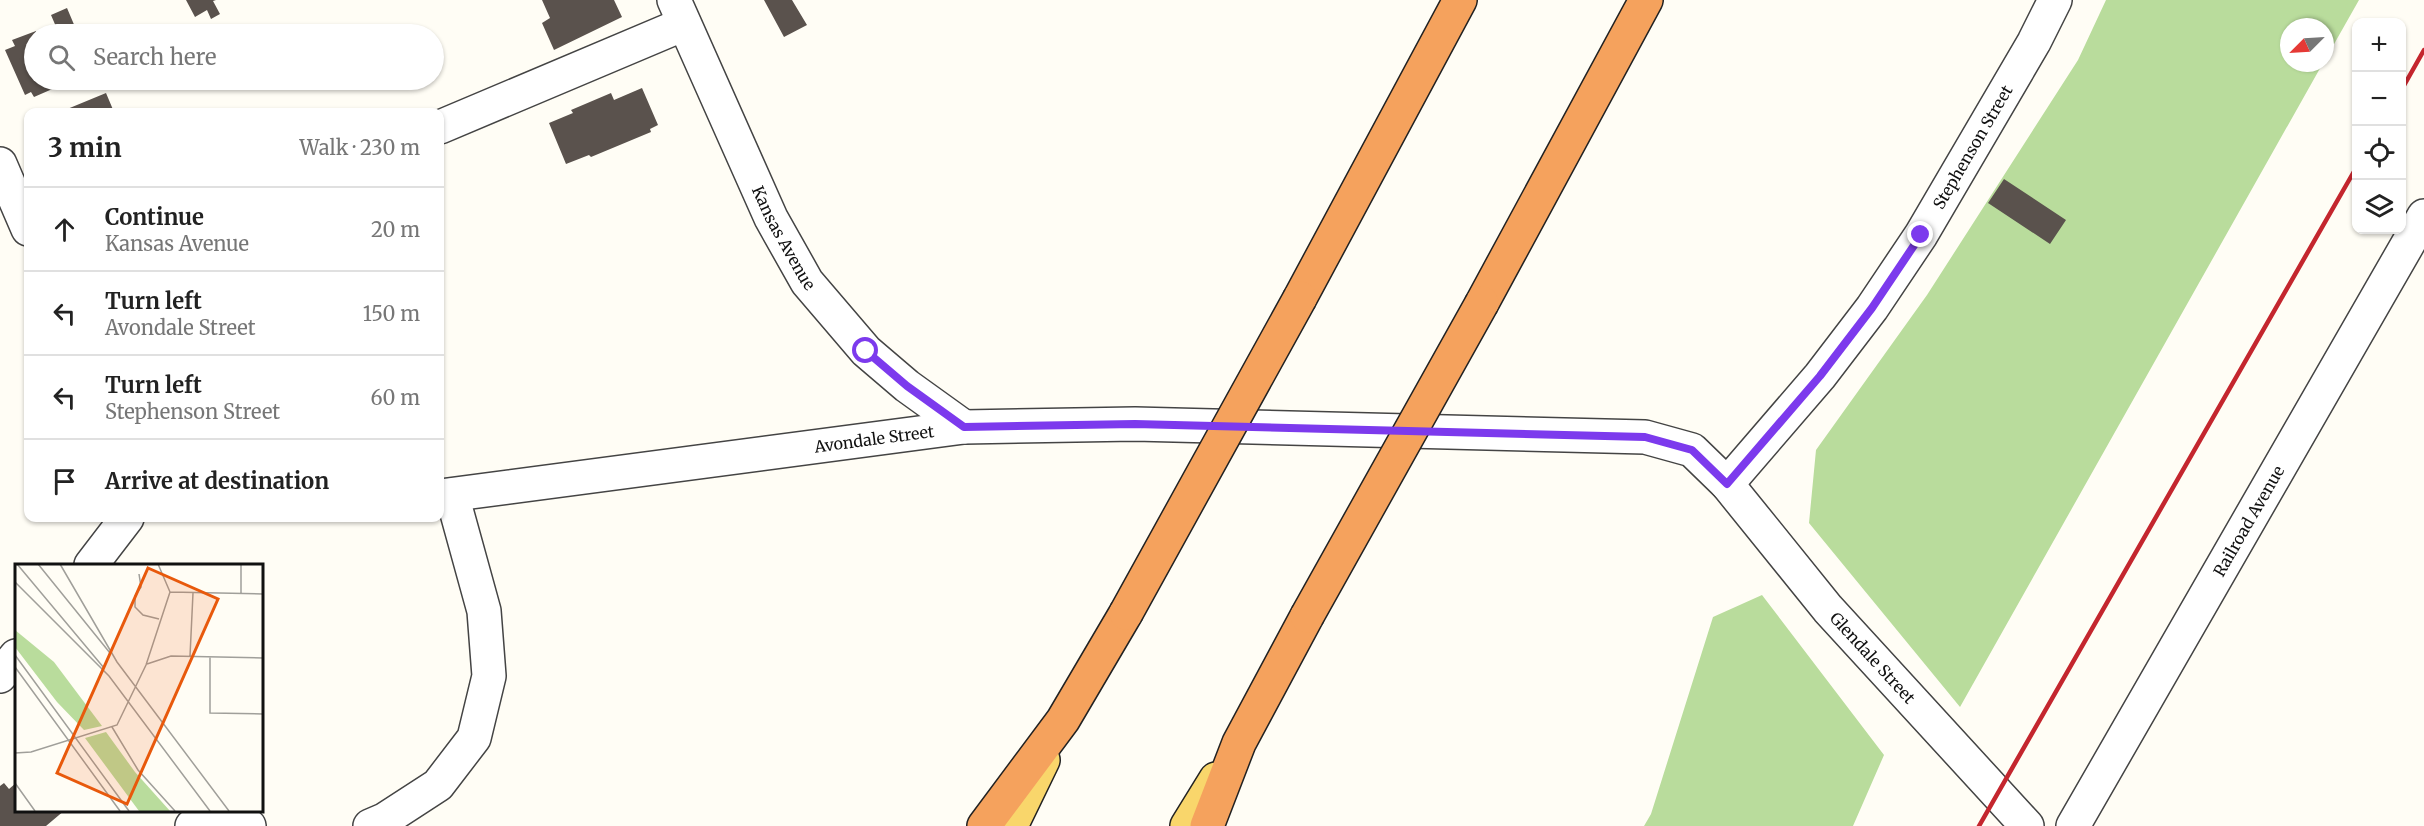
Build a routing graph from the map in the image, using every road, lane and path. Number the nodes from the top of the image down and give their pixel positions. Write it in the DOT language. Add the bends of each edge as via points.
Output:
graph roads {
  1 [pos="1460,0"];
  2 [pos="1646,0"];
  3 [pos="2055,0"];
  4 [pos="679,12"];
  5 [pos="444,125"];
  6 [pos="0,164"];
  7 [pos="2424,216"];
  8 [pos="24,220"];
  9 [pos="964,427"];
  10 [pos="1727,484"];
  11 [pos="446,495"];
  12 [pos="124,522"];
  13 [pos="92,564"];
  14 [pos="15,657"];
  15 [pos="0,676"];
  16 [pos="1063,720"];
  17 [pos="1239,743"];
  18 [pos="192,826"];
  19 [pos="249,826"];
  20 [pos="369,826"];
  21 [pos="984,826"];
  22 [pos="1011,826"];
  23 [pos="1187,826"];
  24 [pos="1207,826"];
  25 [pos="2027,826"];
  26 [pos="2073,826"];
  1 -- 16 [label="highway, bridge" via="1300,298"];
  2 -- 17 [label="highway, bridge"];
  3 -- 10 [label="street, Stephenson Street" via="1921,235 1872,308 1820,376"];
  4 -- 5 [label="street"];
  4 -- 9 [label="street, Kansas Avenue" via="771,218 807,282 866,351"];
  6 -- 8 [label="street"];
  7 -- 26 [label="street, Railroad Avenue"];
  9 -- 10 [label="street, Avondale Street" via="1135,424 1645,437 1692,450"];
  9 -- 11 [label="street, Avondale Street"];
  10 -- 25 [label="street, Glendale Street" via="1828,609"];
  11 -- 20 [label="street" via="484,611 489,676 474,738 438,785"];
  12 -- 13 [label="street"];
  14 -- 15 [label="street"];
  16 -- 21 [label="highway"];
  16 -- 22 [label="main road"];
  17 -- 23 [label="main road"];
  17 -- 24 [label="highway"];
  18 -- 19 [label="street" via="214,815"];
}
